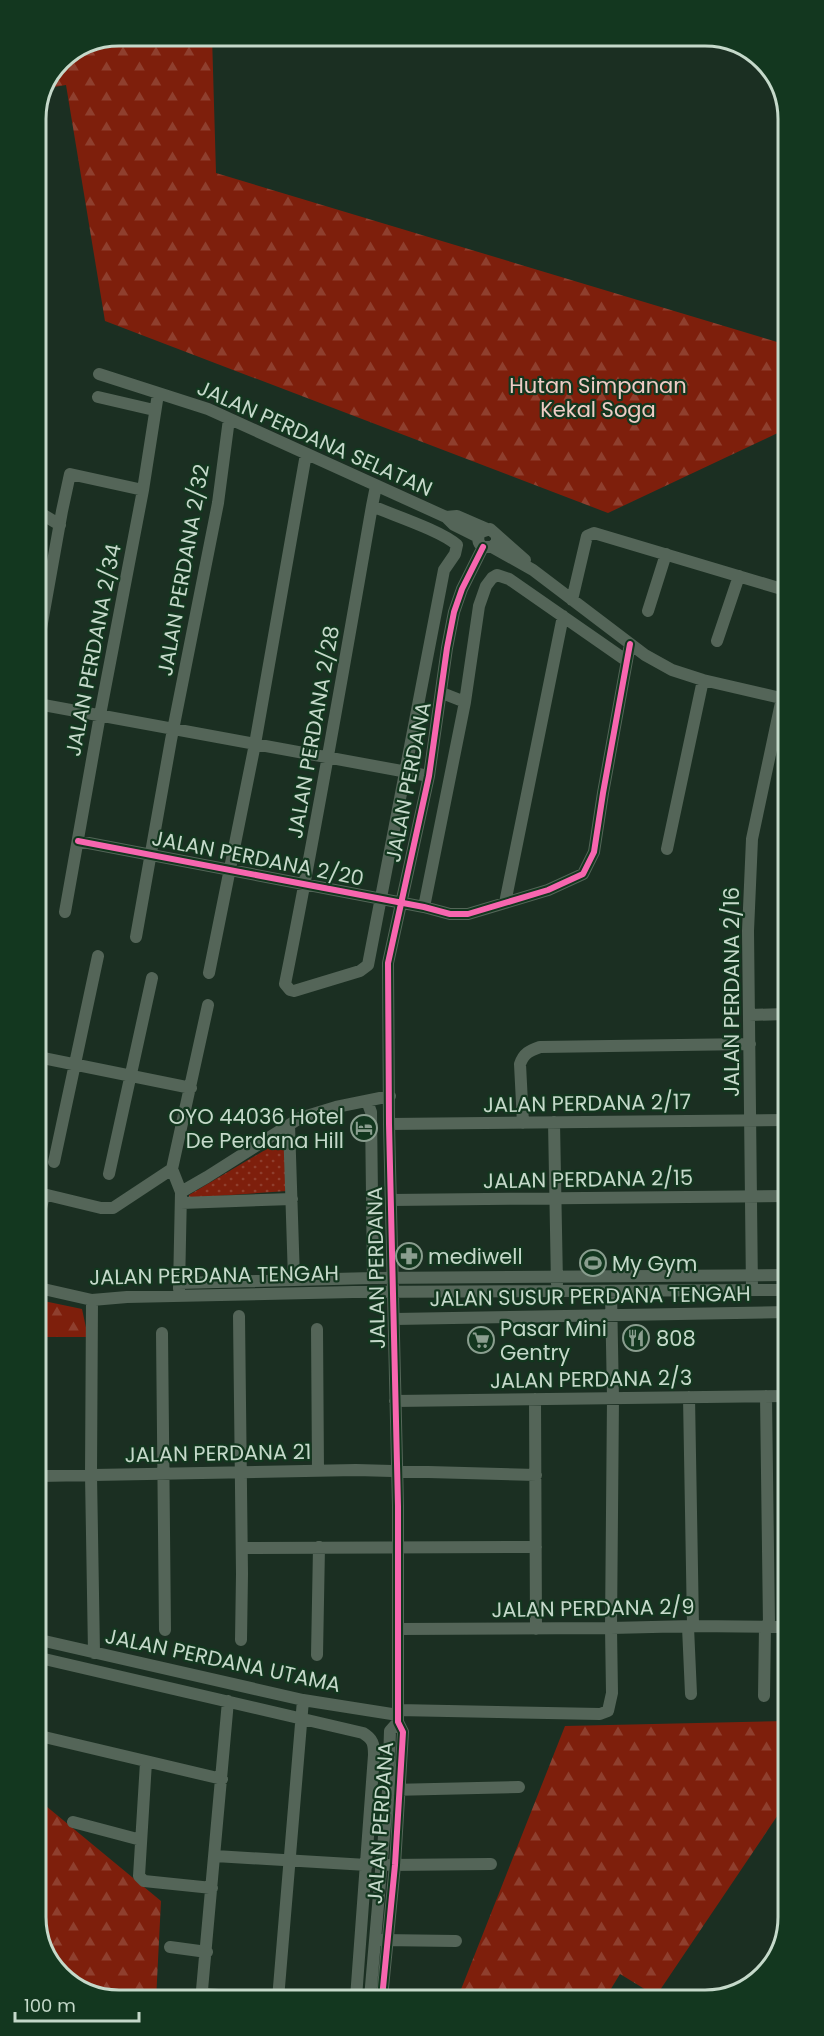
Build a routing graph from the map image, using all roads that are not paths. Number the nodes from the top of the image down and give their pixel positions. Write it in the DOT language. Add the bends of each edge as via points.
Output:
graph roads {
  1 [pos="99,374"];
  2 [pos="158,394"];
  3 [pos="98,397"];
  4 [pos="154,410"];
  5 [pos="230,419"];
  6 [pos="306,454"];
  7 [pos="376,486"];
  8 [pos="143,490"];
  9 [pos="372,507"];
  10 [pos="47,517"];
  11 [pos="60,525"];
  12 [pos="487,539"];
  13 [pos="666,554"];
  14 [pos="739,576"];
  15 [pos="778,589"];
  16 [pos="47,596"];
  17 [pos="572,600"];
  18 [pos="648,611"];
  19 [pos="563,616"];
  20 [pos="717,641"];
  21 [pos="630,644"];
  22 [pos="627,662"];
  23 [pos="704,680"];
  24 [pos="442,693"];
  25 [pos="778,697"];
  26 [pos="465,702"];
  27 [pos="47,706"];
  28 [pos="100,715"];
  29 [pos="778,721"];
  30 [pos="172,734"];
  31 [pos="254,748"];
  32 [pos="329,757"];
  33 [pos="406,771"];
  34 [pos="429,776"];
  35 [pos="78,841"];
  36 [pos="667,849"];
  37 [pos="151,854"];
  38 [pos="228,869"];
  39 [pos="305,885"];
  40 [pos="381,899"];
  41 [pos="400,903"];
  42 [pos="505,903"];
  43 [pos="424,907"];
  44 [pos="65,912"];
  45 [pos="136,936"];
  46 [pos="98,956"];
  47 [pos="209,973"];
  48 [pos="152,978"];
  49 [pos="208,1005"];
  50 [pos="778,1014"];
  51 [pos="749,1015"];
  52 [pos="750,1044"];
  53 [pos="47,1058"];
  54 [pos="75,1064"];
  55 [pos="131,1076"];
  56 [pos="190,1088"];
  57 [pos="390,1096"];
  58 [pos="367,1101"];
  59 [pos="750,1120"];
  60 [pos="778,1120"];
  61 [pos="554,1122"];
  62 [pos="522,1123"];
  63 [pos="389,1124"];
  64 [pos="289,1125"];
  65 [pos="54,1162"];
  66 [pos="172,1169"];
  67 [pos="109,1174"];
  68 [pos="47,1195"];
  69 [pos="778,1196"];
  70 [pos="181,1197"];
  71 [pos="751,1197"];
  72 [pos="292,1199"];
  73 [pos="391,1200"];
  74 [pos="555,1200"];
  75 [pos="752,1275"];
  76 [pos="778,1275"];
  77 [pos="373,1278"];
  78 [pos="393,1278"];
  79 [pos="294,1279"];
  80 [pos="557,1284"];
  81 [pos="179,1289"];
  82 [pos="47,1290"];
  83 [pos="752,1290"];
  84 [pos="778,1290"];
  85 [pos="394,1292"];
  86 [pos="611,1292"];
  87 [pos="92,1300"];
  88 [pos="778,1312"];
  89 [pos="239,1316"];
  90 [pos="611,1316"];
  91 [pos="395,1319"];
  92 [pos="317,1329"];
  93 [pos="162,1333"];
  94 [pos="766,1396"];
  95 [pos="778,1396"];
  96 [pos="689,1397"];
  97 [pos="614,1398"];
  98 [pos="535,1399"];
  99 [pos="395,1401"];
  100 [pos="318,1471"];
  101 [pos="241,1472"];
  102 [pos="397,1472"];
  103 [pos="164,1473"];
  104 [pos="91,1474"];
  105 [pos="536,1475"];
  106 [pos="47,1476"];
  107 [pos="319,1547"];
  108 [pos="398,1547"];
  109 [pos="536,1547"];
  110 [pos="242,1548"];
  111 [pos="691,1626"];
  112 [pos="767,1626"];
  113 [pos="778,1627"];
  114 [pos="610,1628"];
  115 [pos="399,1629"];
  116 [pos="536,1629"];
  117 [pos="165,1630"];
  118 [pos="241,1640"];
  119 [pos="47,1642"];
  120 [pos="94,1653"];
  121 [pos="317,1655"];
  122 [pos="47,1660"];
  123 [pos="691,1694"];
  124 [pos="764,1696"];
  125 [pos="303,1700"];
  126 [pos="228,1701"];
  127 [pos="398,1716"];
  128 [pos="302,1718"];
  129 [pos="47,1738"];
  130 [pos="146,1762"];
  131 [pos="222,1779"];
  132 [pos="519,1787"];
  133 [pos="393,1790"];
  134 [pos="73,1822"];
  135 [pos="141,1840"];
  136 [pos="215,1856"];
  137 [pos="289,1862"];
  138 [pos="491,1864"];
  139 [pos="366,1865"];
  140 [pos="381,1865"];
  141 [pos="395,1865"];
  142 [pos="212,1888"];
  143 [pos="381,1940"];
  144 [pos="456,1941"];
  145 [pos="170,1947"];
  146 [pos="207,1952"];
  147 [pos="202,1989"];
  148 [pos="279,1989"];
  149 [pos="357,1989"];
  150 [pos="372,1989"];
  151 [pos="382,1989"];
  1 -- 2 [label="street, JALAN PERDANA SELATAN"];
  2 -- 4 [label="street, JALAN PERDANA 2/34"];
  2 -- 5 [label="street, JALAN PERDANA SELATAN"];
  3 -- 4 [label="street"];
  4 -- 8 [label="street, JALAN PERDANA 2/34"];
  5 -- 6 [label="street, JALAN PERDANA SELATAN"];
  5 -- 30 [label="street, JALAN PERDANA 2/32" via="218,503"];
  6 -- 7 [label="street, JALAN PERDANA SELATAN"];
  6 -- 31 [label="street"];
  7 -- 9 [label="street, JALAN PERDANA 2/28"];
  7 -- 12 [label="street, JALAN PERDANA SELATAN" via="446,518 457,516"];
  8 -- 11 [label="street" via="70,474"];
  8 -- 28 [label="street, JALAN PERDANA 2/34"];
  9 -- 32 [label="street, JALAN PERDANA 2/28"];
  9 -- 33 [label="street" via="457,545 444,570"];
  10 -- 11 [label="street"];
  11 -- 16 [label="street"];
  12 -- 17 [label="street, JALAN PERDANA SELATAN" via="528,563"];
  12 -- 24 [label="street, JALAN PERDANA" via="454,612"];
  13 -- 14 [label="street"];
  13 -- 17 [label="street" via="600,533 589,534"];
  13 -- 18 [label="street"];
  14 -- 15 [label="street"];
  14 -- 20 [label="street"];
  17 -- 21 [label="street, JALAN PERDANA SELATAN"];
  19 -- 22 [label="street"];
  19 -- 26 [label="street" via="509,579 497,575 492,578 479,606"];
  19 -- 42 [label="street"];
  21 -- 22 [label="street, JALAN PERDANA 2/20"];
  21 -- 23 [label="street, JALAN PERDANA SELATAN" via="672,670"];
  22 -- 42 [label="street, JALAN PERDANA 2/20" via="594,852 584,874"];
  23 -- 25 [label="street, JALAN PERDANA SELATAN"];
  23 -- 36 [label="street"];
  24 -- 26 [label="street"];
  24 -- 34 [label="street, JALAN PERDANA"];
  26 -- 43 [label="street"];
  27 -- 28 [label="street"];
  28 -- 30 [label="street"];
  28 -- 35 [label="street, JALAN PERDANA 2/34"];
  29 -- 51 [label="street, JALAN PERDANA 2/16" via="752,839"];
  30 -- 31 [label="street"];
  30 -- 37 [label="street, JALAN PERDANA 2/32"];
  31 -- 32 [label="street"];
  31 -- 38 [label="street"];
  32 -- 33 [label="street"];
  32 -- 39 [label="street, JALAN PERDANA 2/28"];
  33 -- 34 [label="street"];
  33 -- 40 [label="street"];
  34 -- 41 [label="street, JALAN PERDANA"];
  35 -- 37 [label="street, JALAN PERDANA 2/20"];
  35 -- 44 [label="street, JALAN PERDANA 2/34"];
  37 -- 38 [label="street, JALAN PERDANA 2/20"];
  37 -- 45 [label="street, JALAN PERDANA 2/32"];
  38 -- 39 [label="street, JALAN PERDANA 2/20"];
  38 -- 47 [label="street"];
  39 -- 40 [label="street, JALAN PERDANA 2/20"];
  39 -- 40 [label="street, JALAN PERDANA 2/28" via="285,984 294,991 365,969"];
  40 -- 41 [label="street, JALAN PERDANA 2/20"];
  41 -- 43 [label="street, JALAN PERDANA 2/20"];
  41 -- 57 [label="street, JALAN PERDANA" via="388,963"];
  42 -- 43 [label="street, JALAN PERDANA 2/20" via="468,914"];
  46 -- 54 [label="street"];
  48 -- 55 [label="street"];
  49 -- 56 [label="street"];
  50 -- 51 [label="street"];
  51 -- 52 [label="street, JALAN PERDANA 2/16"];
  52 -- 59 [label="street, JALAN PERDANA 2/16"];
  52 -- 62 [label="street" via="534,1049 522,1055 519,1064"];
  53 -- 54 [label="street"];
  54 -- 55 [label="street"];
  54 -- 65 [label="street"];
  55 -- 56 [label="street"];
  55 -- 67 [label="street"];
  56 -- 66 [label="street"];
  57 -- 58 [label="street"];
  57 -- 63 [label="street, JALAN PERDANA"];
  58 -- 64 [label="street" via="315,1112"];
  58 -- 77 [label="street" via="371,1112"];
  59 -- 60 [label="street, JALAN PERDANA 2/17"];
  59 -- 61 [label="street, JALAN PERDANA 2/17"];
  59 -- 71 [label="street, JALAN PERDANA 2/16"];
  61 -- 62 [label="street, JALAN PERDANA 2/17"];
  61 -- 74 [label="street"];
  62 -- 63 [label="street, JALAN PERDANA 2/17"];
  63 -- 73 [label="street, JALAN PERDANA"];
  64 -- 70 [label="street"];
  64 -- 72 [label="street"];
  66 -- 68 [label="street" via="113,1208"];
  66 -- 70 [label="street"];
  69 -- 71 [label="street, JALAN PERDANA 2/15"];
  70 -- 72 [label="street"];
  70 -- 81 [label="street"];
  71 -- 74 [label="street, JALAN PERDANA 2/15"];
  71 -- 75 [label="street, JALAN PERDANA 2/16"];
  72 -- 79 [label="street"];
  73 -- 74 [label="street, JALAN PERDANA 2/15"];
  73 -- 78 [label="street, JALAN PERDANA"];
  74 -- 80 [label="street"];
  75 -- 76 [label="street, JALAN SUSUR PERDANA TENGAH"];
  75 -- 80 [label="street, JALAN SUSUR PERDANA TENGAH"];
  75 -- 83 [label="street, JALAN PERDANA 2/16"];
  77 -- 78 [label="street, JALAN SUSUR PERDANA TENGAH"];
  77 -- 79 [label="street, JALAN SUSUR PERDANA TENGAH"];
  78 -- 80 [label="street, JALAN SUSUR PERDANA TENGAH"];
  78 -- 85 [label="street, JALAN PERDANA"];
  79 -- 81 [label="street, JALAN SUSUR PERDANA TENGAH"];
  80 -- 85 [label="street, JALAN PERDANA TENGAH"];
  80 -- 86 [label="street, JALAN PERDANA TENGAH"];
  81 -- 85 [label="street, JALAN PERDANA TENGAH"];
  81 -- 87 [label="street, JALAN PERDANA TENGAH"];
  82 -- 87 [label="street, JALAN PERDANA TENGAH"];
  83 -- 84 [label="street, JALAN PERDANA TENGAH"];
  83 -- 86 [label="street, JALAN PERDANA TENGAH"];
  85 -- 91 [label="street, JALAN PERDANA"];
  86 -- 90 [label="street, JALAN PERDANA UTAMA"];
  87 -- 104 [label="street"];
  88 -- 90 [label="street, JALAN SUSUR PERDANA TENGAH"];
  89 -- 101 [label="street"];
  90 -- 91 [label="street, JALAN SUSUR PERDANA TENGAH"];
  90 -- 97 [label="street, JALAN PERDANA UTAMA"];
  91 -- 99 [label="street, JALAN PERDANA"];
  92 -- 100 [label="street"];
  93 -- 103 [label="street"];
  94 -- 95 [label="street, JALAN PERDANA 2/3"];
  94 -- 96 [label="street, JALAN PERDANA 2/3"];
  94 -- 112 [label="street"];
  96 -- 97 [label="street, JALAN PERDANA 2/3"];
  96 -- 111 [label="street"];
  97 -- 98 [label="street, JALAN PERDANA 2/3"];
  97 -- 114 [label="street, JALAN PERDANA UTAMA"];
  98 -- 99 [label="street, JALAN PERDANA 2/3"];
  98 -- 105 [label="street"];
  99 -- 102 [label="street, JALAN PERDANA"];
  100 -- 101 [label="street, JALAN PERDANA 21"];
  100 -- 102 [label="street, JALAN PERDANA 21"];
  101 -- 103 [label="street, JALAN PERDANA 21"];
  101 -- 110 [label="street"];
  102 -- 105 [label="street, JALAN PERDANA 21"];
  102 -- 108 [label="street, JALAN PERDANA"];
  103 -- 104 [label="street, JALAN PERDANA 21"];
  103 -- 117 [label="street"];
  104 -- 106 [label="street, JALAN PERDANA 21"];
  104 -- 120 [label="street"];
  105 -- 109 [label="street"];
  107 -- 108 [label="street"];
  107 -- 110 [label="street"];
  107 -- 121 [label="street"];
  108 -- 109 [label="street"];
  108 -- 115 [label="street, JALAN PERDANA"];
  109 -- 116 [label="street"];
  110 -- 118 [label="street"];
  111 -- 112 [label="street, JALAN PERDANA 2/9"];
  111 -- 114 [label="street, JALAN PERDANA 2/9"];
  111 -- 123 [label="street"];
  112 -- 113 [label="street, JALAN PERDANA 2/9"];
  112 -- 124 [label="street"];
  114 -- 116 [label="street, JALAN PERDANA 2/9"];
  114 -- 127 [label="street, JALAN PERDANA UTAMA" via="611,1703 600,1714"];
  115 -- 116 [label="street, JALAN PERDANA 2/9"];
  115 -- 127 [label="street, JALAN PERDANA"];
  119 -- 120 [label="street, JALAN PERDANA UTAMA"];
  120 -- 125 [label="street, JALAN PERDANA UTAMA"];
  122 -- 126 [label="street"];
  125 -- 127 [label="street, JALAN PERDANA UTAMA"];
  125 -- 128 [label="street"];
  126 -- 128 [label="street"];
  126 -- 131 [label="street"];
  127 -- 133 [label="street, JALAN PERDANA" via="390,1731"];
  128 -- 137 [label="street"];
  128 -- 139 [label="street" via="363,1733 374,1744"];
  129 -- 130 [label="street"];
  130 -- 131 [label="street"];
  130 -- 135 [label="street"];
  131 -- 136 [label="street"];
  132 -- 133 [label="street"];
  133 -- 140 [label="street, JALAN PERDANA"];
  133 -- 141 [label="street, JALAN PERDANA"];
  134 -- 135 [label="street"];
  135 -- 142 [label="street" via="139,1876 144,1881"];
  136 -- 137 [label="street"];
  136 -- 142 [label="street"];
  137 -- 139 [label="street"];
  137 -- 148 [label="street"];
  138 -- 141 [label="street"];
  139 -- 149 [label="street"];
  140 -- 141 [label="street"];
  140 -- 143 [label="street, JALAN PERDANA"];
  141 -- 143 [label="street, JALAN PERDANA"];
  142 -- 146 [label="street"];
  143 -- 144 [label="street"];
  143 -- 150 [label="street, JALAN PERDANA"];
  143 -- 151 [label="street, JALAN PERDANA"];
  145 -- 146 [label="street"];
  146 -- 147 [label="street"];
}
